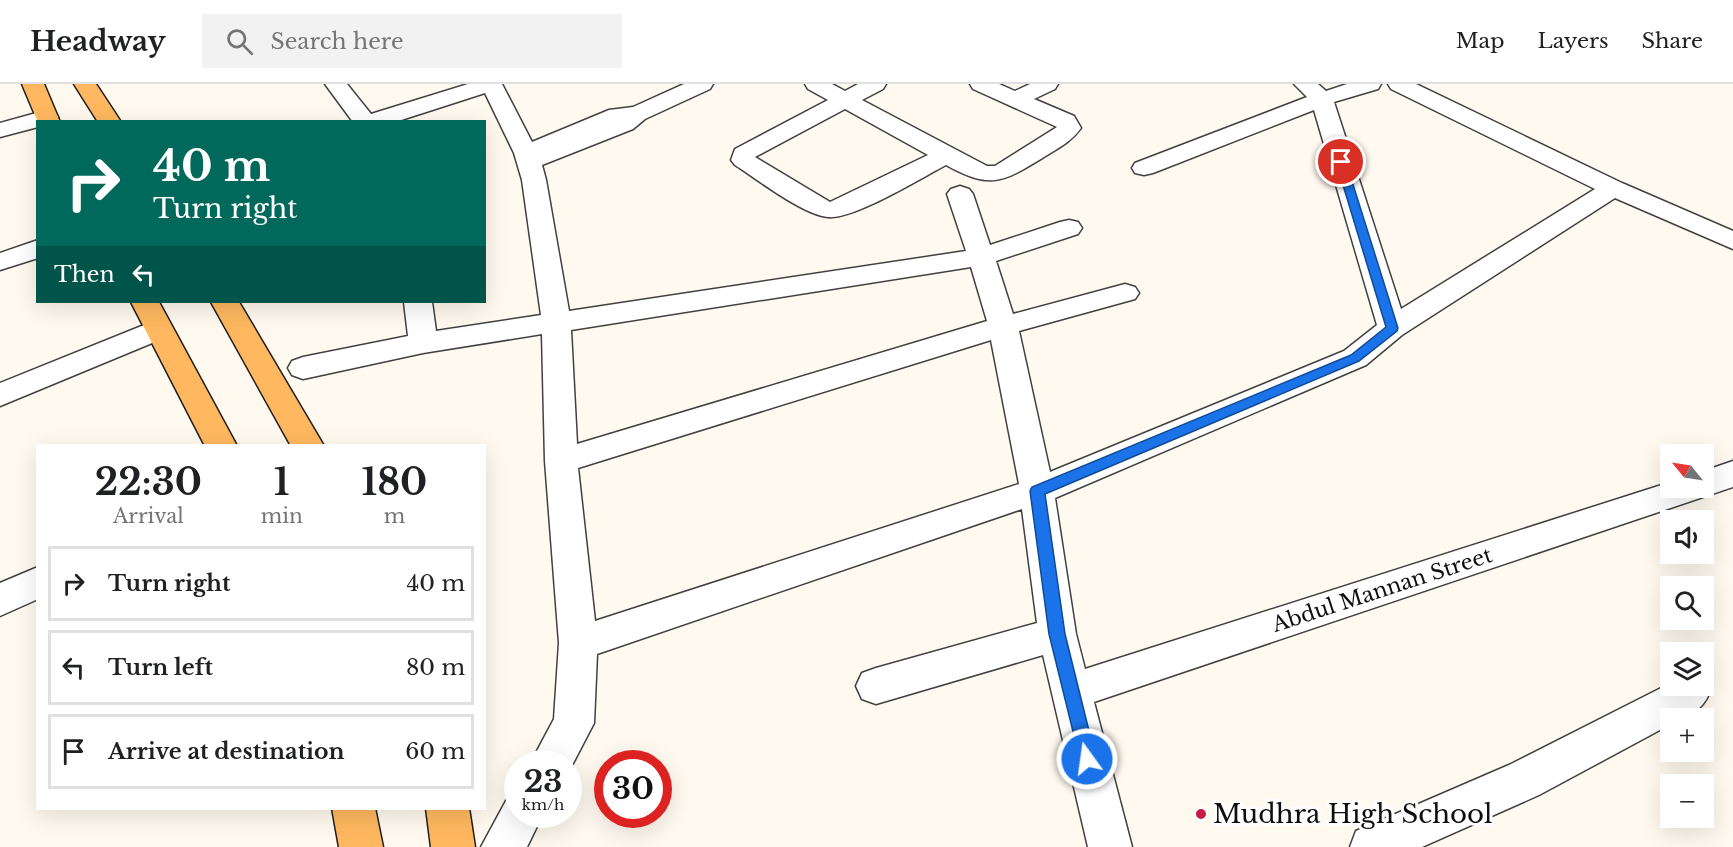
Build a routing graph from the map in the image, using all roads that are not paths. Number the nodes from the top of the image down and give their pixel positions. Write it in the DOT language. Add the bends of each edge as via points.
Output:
graph roads {
  1 [pos="33,84"];
  2 [pos="85,84"];
  3 [pos="336,84"];
  4 [pos="491,84"];
  5 [pos="702,84"];
  6 [pos="816,84"];
  7 [pos="875,84"];
  8 [pos="981,84"];
  9 [pos="1047,84"];
  10 [pos="1370,84"];
  11 [pos="1399,84"];
  12 [pos="1313,92"];
  13 [pos="845,99"];
  14 [pos="1014,100"];
  15 [pos="48,119"];
  16 [pos="109,120"];
  17 [pos="363,120"];
  18 [pos="376,120"];
  19 [pos="36,122"];
  20 [pos="0,130"];
  21 [pos="946,155"];
  22 [pos="528,158"];
  23 [pos="1144,168"];
  24 [pos="1613,188"];
  25 [pos="960,194"];
  26 [pos="1069,228"];
  27 [pos="1733,241"];
  28 [pos="36,249"];
  29 [pos="981,257"];
  30 [pos="0,262"];
  31 [pos="1125,292"];
  32 [pos="146,303"];
  33 [pos="226,303"];
  34 [pos="418,303"];
  35 [pos="556,322"];
  36 [pos="1003,326"];
  37 [pos="1392,328"];
  38 [pos="159,329"];
  39 [pos="423,343"];
  40 [pos="303,368"];
  41 [pos="0,395"];
  42 [pos="220,444"];
  43 [pos="307,444"];
  44 [pos="561,461"];
  45 [pos="1733,474"];
  46 [pos="1714,481"];
  47 [pos="1037,491"];
  48 [pos="1662,498"];
  49 [pos="36,583"];
  50 [pos="0,600"];
  51 [pos="1057,634"];
  52 [pos="578,644"];
  53 [pos="876,686"];
  54 [pos="1070,692"];
  55 [pos="1685,696"];
  56 [pos="559,750"];
  57 [pos="353,810"];
  58 [pos="447,810"];
  59 [pos="514,828"];
  60 [pos="361,847"];
  61 [pos="453,847"];
  62 [pos="503,847"];
  63 [pos="1110,847"];
  64 [pos="1371,847"];
  1 -- 15 [label="main road"];
  2 -- 16 [label="main road"];
  3 -- 17 [label="street"];
  4 -- 18 [label="street"];
  4 -- 22 [label="street"];
  5 -- 22 [label="street" via="637,114 617,115"];
  6 -- 13 [label="street"];
  7 -- 13 [label="street"];
  8 -- 14 [label="street"];
  9 -- 14 [label="street"];
  10 -- 12 [label="street"];
  11 -- 24 [label="street"];
  12 -- 23 [label="street"];
  12 -- 37 [label="street"];
  13 -- 21 [label="street"];
  13 -- 21 [label="street" via="751,148 743,154 743,160 829,210 844,207"];
  14 -- 21 [label="street" via="1066,121 1069,128 1000,173 978,172"];
  19 -- 20 [label="street"];
  22 -- 35 [label="street"];
  24 -- 27 [label="street"];
  24 -- 37 [label="street"];
  25 -- 29 [label="street"];
  26 -- 29 [label="street"];
  28 -- 30 [label="street"];
  29 -- 35 [label="street"];
  29 -- 36 [label="street"];
  31 -- 36 [label="street"];
  32 -- 38 [label="main road"];
  33 -- 43 [label="main road"];
  34 -- 39 [label="street"];
  35 -- 39 [label="street"];
  35 -- 44 [label="street"];
  36 -- 44 [label="street"];
  36 -- 47 [label="street"];
  37 -- 47 [label="street" via="1355,358"];
  38 -- 41 [label="street"];
  38 -- 42 [label="main road"];
  39 -- 40 [label="street"];
  44 -- 52 [label="street"];
  45 -- 46 [label="street"];
  47 -- 51 [label="street"];
  47 -- 52 [label="street"];
  48 -- 54 [label="street, Abdul Mannan Street"];
  49 -- 50 [label="street"];
  51 -- 53 [label="street"];
  51 -- 54 [label="street"];
  52 -- 56 [label="street" via="574,723"];
  54 -- 63 [label="street"];
  55 -- 64 [label="street" via="1524,780"];
  57 -- 60 [label="main road"];
  58 -- 61 [label="main road"];
  59 -- 62 [label="street"];
}
